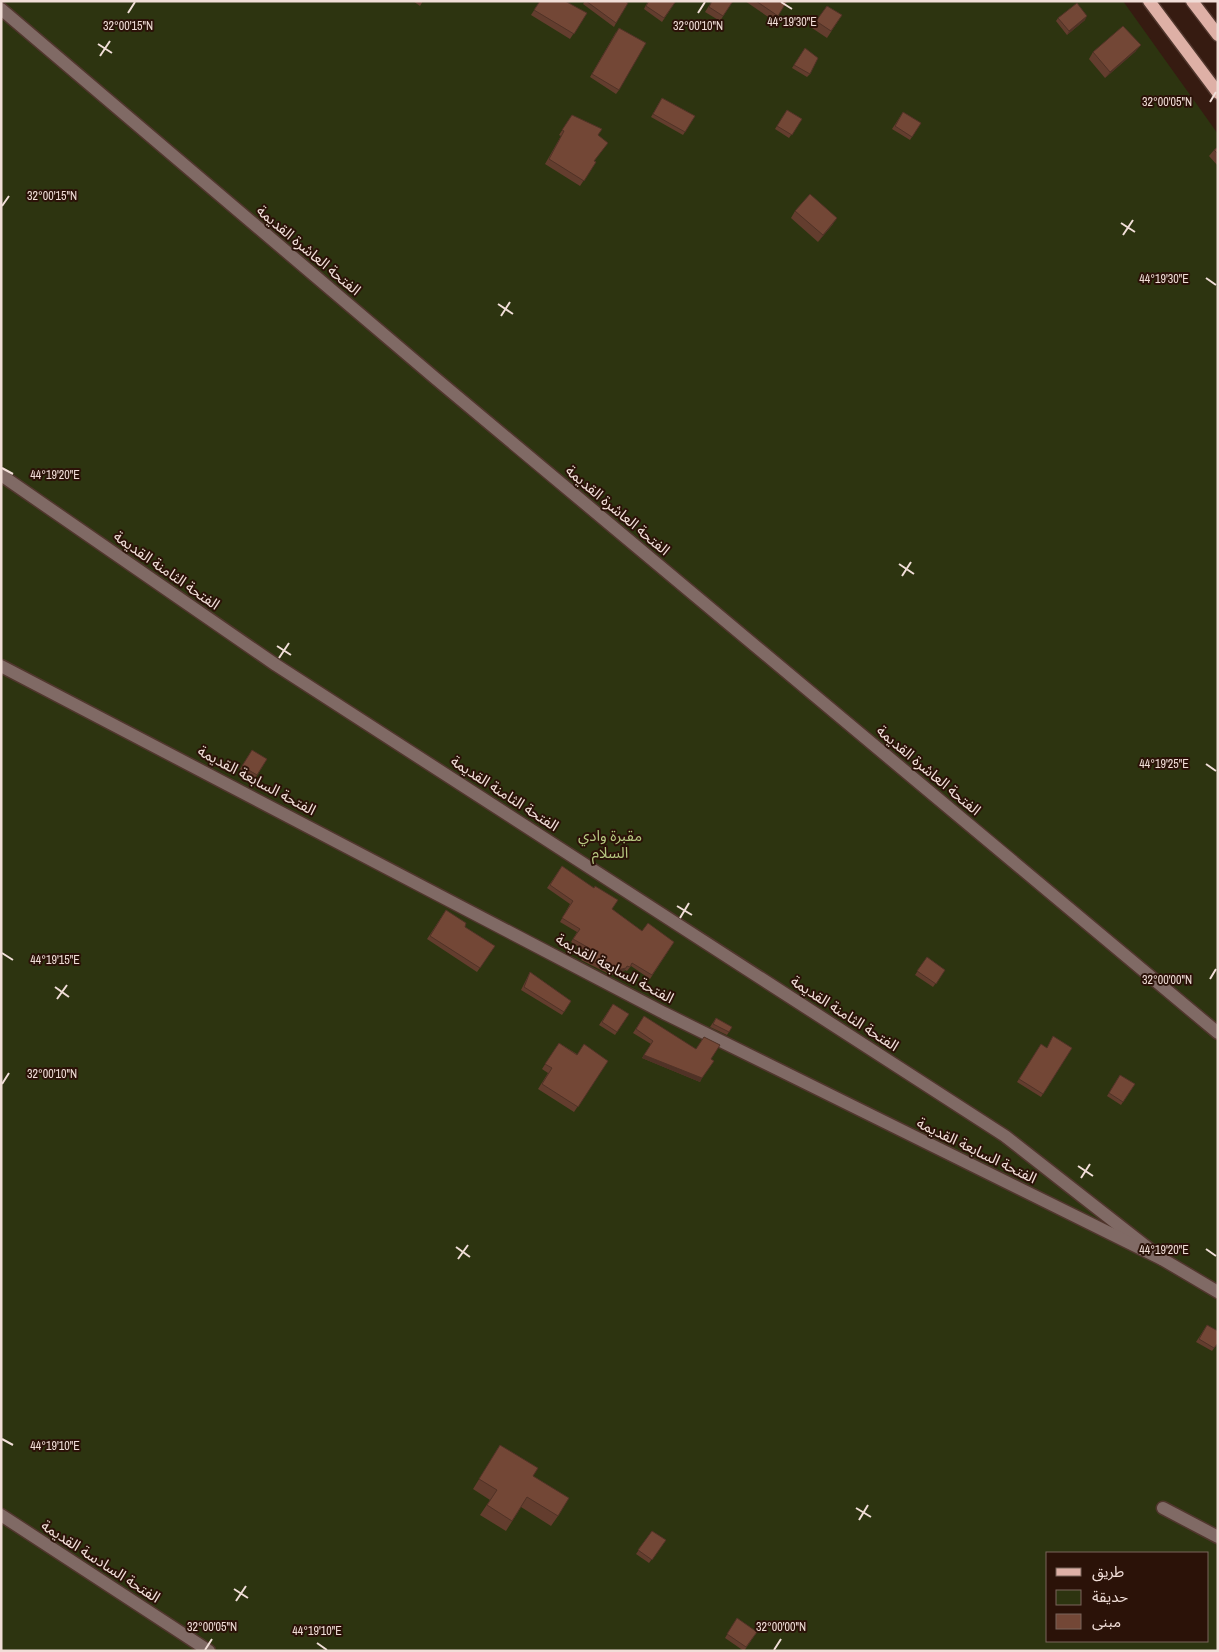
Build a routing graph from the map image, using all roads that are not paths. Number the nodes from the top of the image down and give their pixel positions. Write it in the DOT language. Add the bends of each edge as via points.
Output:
graph roads {
  1 [pos="1149,1"];
  2 [pos="1192,1"];
  3 [pos="1,9"];
  4 [pos="1218,35"];
  5 [pos="1218,93"];
  6 [pos="1,475"];
  7 [pos="1,666"];
  8 [pos="1218,1033"];
  9 [pos="1162,1259"];
  10 [pos="1218,1292"];
  11 [pos="1163,1508"];
  12 [pos="1,1515"];
  13 [pos="1218,1537"];
  14 [pos="209,1651"];
  1 -- 5 [label="main road"];
  2 -- 4 [label="main road"];
  3 -- 8 [label="street, الفتحة العاشرة القديمة" via="429,373"];
  6 -- 9 [label="street, الفتحة الثامنة القديمة" via="276,665 1005,1136"];
  7 -- 9 [label="street, الفتحة السابعة القديمة" via="658,1010"];
  9 -- 10 [label="street, الفتحة السابعة القديمة"];
  11 -- 13 [label="street"];
  12 -- 14 [label="street, الفتحة السادسة القديمة"];
}
